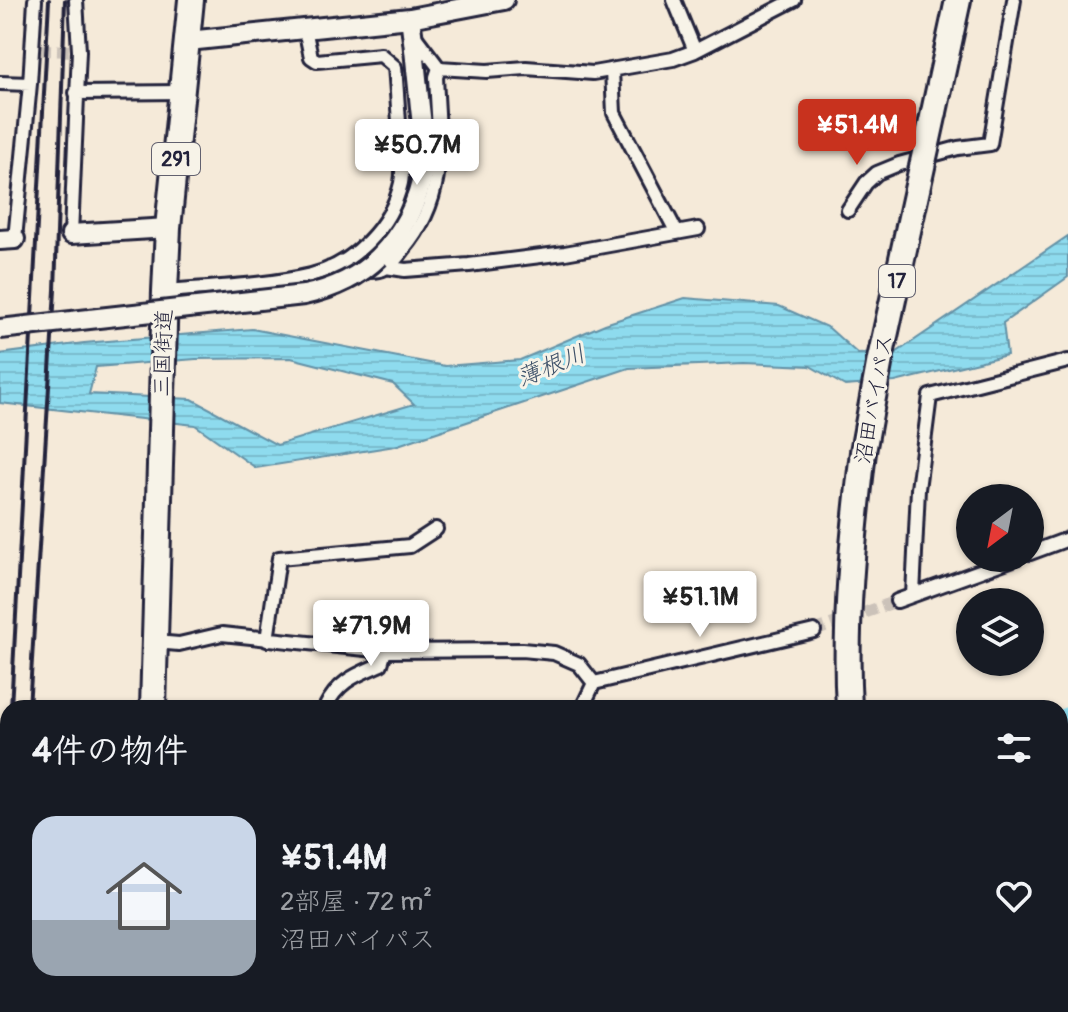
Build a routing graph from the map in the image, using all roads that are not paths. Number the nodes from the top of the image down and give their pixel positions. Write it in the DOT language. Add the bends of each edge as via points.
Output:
graph roads {
  1 [pos="35,0"];
  2 [pos="76,0"];
  3 [pos="191,0"];
  4 [pos="504,0"];
  5 [pos="674,0"];
  6 [pos="794,0"];
  7 [pos="958,0"];
  8 [pos="1014,0"];
  9 [pos="411,25"];
  10 [pos="305,29"];
  11 [pos="188,41"];
  12 [pos="695,51"];
  13 [pos="439,68"];
  14 [pos="612,70"];
  15 [pos="0,83"];
  16 [pos="30,84"];
  17 [pos="183,92"];
  18 [pos="76,93"];
  19 [pos="848,210"];
  20 [pos="168,228"];
  21 [pos="698,229"];
  22 [pos="677,233"];
  23 [pos="71,234"];
  24 [pos="7,239"];
  25 [pos="383,262"];
  26 [pos="328,268"];
  27 [pos="165,291"];
  28 [pos="0,329"];
  29 [pos="1068,361"];
  30 [pos="436,529"];
  31 [pos="1068,539"];
  32 [pos="1044,548"];
  33 [pos="977,572"];
  34 [pos="913,595"];
  35 [pos="897,601"];
  36 [pos="814,631"];
  37 [pos="267,640"];
  38 [pos="155,642"];
  39 [pos="385,651"];
  40 [pos="594,683"];
  41 [pos="153,700"];
  42 [pos="329,700"];
  43 [pos="586,700"];
  44 [pos="849,700"];
  1 -- 16 [label="street"];
  2 -- 18 [label="street"];
  3 -- 11 [label="highway, 三国街道 / 291"];
  4 -- 9 [label="main road"];
  5 -- 12 [label="street"];
  6 -- 12 [label="street"];
  7 -- 44 [label="highway, 沼田バイパス / 17, bridge" via="863,452 851,565"];
  8 -- 19 [label="street" via="990,144 958,148 877,173"];
  9 -- 10 [label="main road"];
  9 -- 13 [label="street"];
  9 -- 25 [label="main road" via="423,171 409,214"];
  10 -- 11 [label="main road"];
  10 -- 26 [label="street" via="311,57 317,61 381,55 395,67 401,183 375,235 361,250"];
  11 -- 17 [label="highway, 三国街道 / 291"];
  12 -- 14 [label="street"];
  13 -- 14 [label="street"];
  13 -- 25 [label="street" via="437,183 414,237"];
  14 -- 22 [label="street" via="614,113"];
  15 -- 16 [label="street"];
  16 -- 24 [label="street"];
  17 -- 18 [label="street"];
  17 -- 20 [label="highway, 三国街道 / 291"];
  18 -- 23 [label="street"];
  20 -- 23 [label="main road"];
  20 -- 27 [label="highway, 三国街道 / 291"];
  21 -- 22 [label="street"];
  22 -- 25 [label="street" via="469,265 405,270"];
  25 -- 26 [label="street" via="379,271"];
  25 -- 28 [label="main road, bridge" via="304,295"];
  26 -- 27 [label="street" via="312,275"];
  27 -- 38 [label="highway, 三国街道 / 291"];
  29 -- 34 [label="street" via="930,396 918,489"];
  30 -- 37 [label="street" via="410,546 279,558"];
  31 -- 32 [label="street"];
  33 -- 34 [label="street"];
  34 -- 35 [label="street"];
  36 -- 40 [label="street"];
  37 -- 38 [label="street" via="222,634 179,644"];
  37 -- 39 [label="street"];
  38 -- 41 [label="highway, 三国街道 / 291"];
  39 -- 40 [label="street" via="554,653 579,664"];
  39 -- 42 [label="street" via="381,664 349,678"];
  40 -- 43 [label="street"];
}
